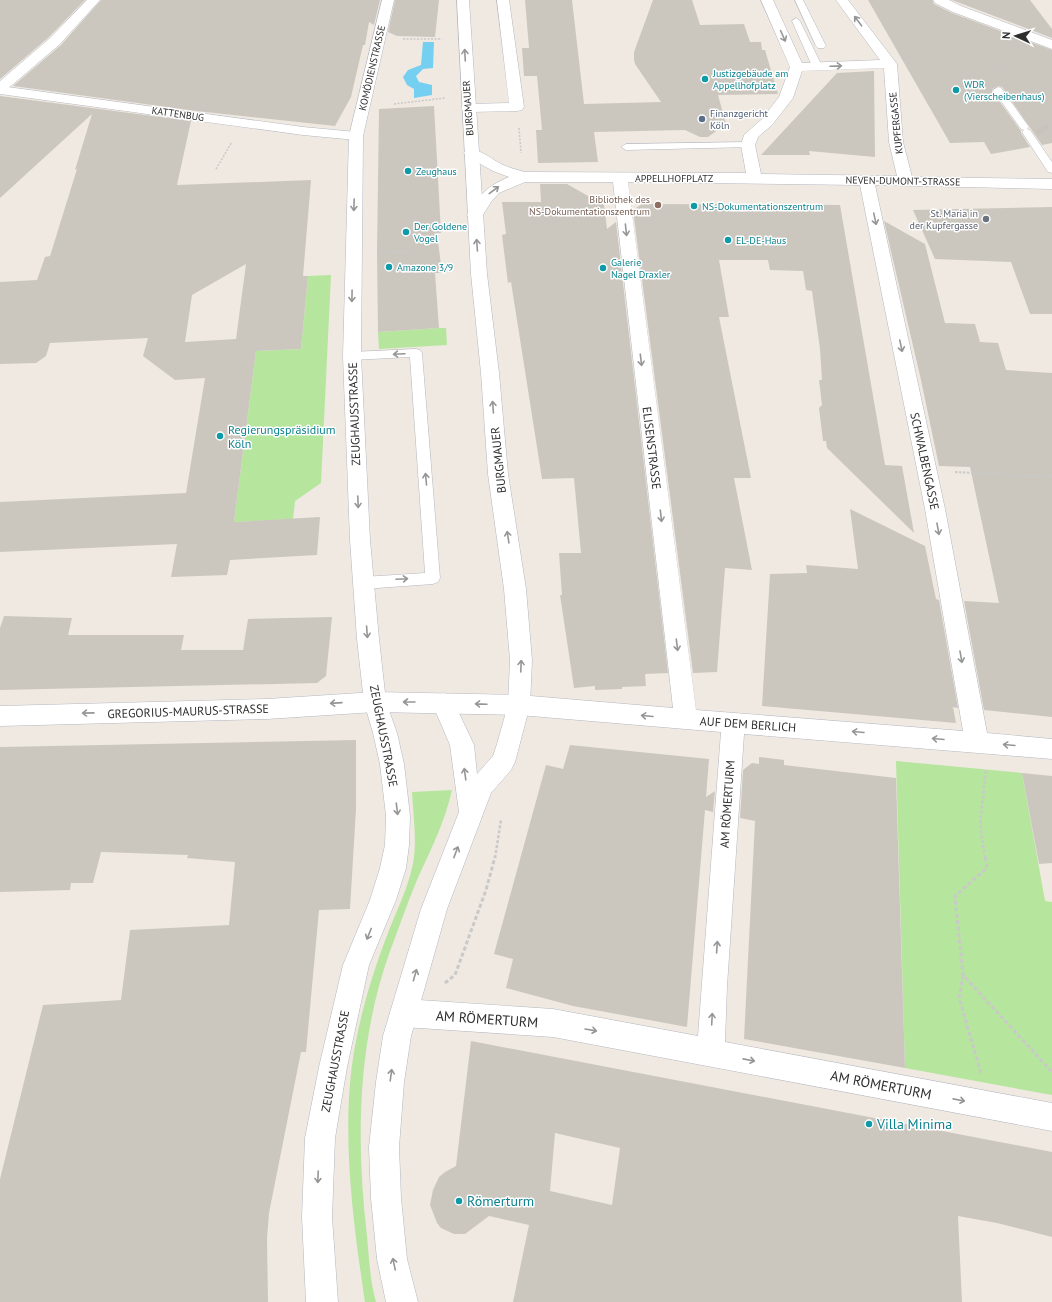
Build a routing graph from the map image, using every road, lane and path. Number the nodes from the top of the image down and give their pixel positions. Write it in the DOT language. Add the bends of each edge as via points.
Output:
graph roads {
  1 [pos="94,0"];
  2 [pos="388,0"];
  3 [pos="463,0"];
  4 [pos="504,0"];
  5 [pos="768,0"];
  6 [pos="799,0"];
  7 [pos="842,0"];
  8 [pos="939,0"];
  9 [pos="796,21"];
  10 [pos="419,39"];
  11 [pos="432,39"];
  12 [pos="1052,45"];
  13 [pos="821,46"];
  14 [pos="890,64"];
  15 [pos="817,66"];
  16 [pos="798,67"];
  17 [pos="0,89"];
  18 [pos="998,90"];
  19 [pos="432,99"];
  20 [pos="394,104"];
  21 [pos="517,107"];
  22 [pos="468,108"];
  23 [pos="356,136"];
  24 [pos="236,137"];
  25 [pos="748,145"];
  26 [pos="626,147"];
  27 [pos="471,153"];
  28 [pos="216,169"];
  29 [pos="1052,170"];
  30 [pos="523,177"];
  31 [pos="620,178"];
  32 [pos="754,178"];
  33 [pos="867,181"];
  34 [pos="906,181"];
  35 [pos="1052,184"];
  36 [pos="475,215"];
  37 [pos="352,356"];
  38 [pos="927,471"];
  39 [pos="1052,477"];
  40 [pos="363,583"];
  41 [pos="375,702"];
  42 [pos="443,702"];
  43 [pos="519,705"];
  44 [pos="0,716"];
  45 [pos="686,719"];
  46 [pos="733,722"];
  47 [pos="976,742"];
  48 [pos="1052,749"];
  49 [pos="471,812"];
  50 [pos="502,813"];
  51 [pos="964,974"];
  52 [pos="442,984"];
  53 [pos="404,1013"];
  54 [pos="711,1052"];
  55 [pos="1052,1072"];
  56 [pos="986,1105"];
  57 [pos="1052,1117"];
  58 [pos="322,1302"];
  59 [pos="402,1302"];
  1 -- 17 [label="street" via="55,41"];
  2 -- 23 [label="street, KOMÖDIENSTRASSE"];
  22 -- 3 [label="street, BURGMAUER, one-way"];
  4 -- 21 [label="street"];
  5 -- 16 [label="street, one-way"];
  6 -- 13 [label="lane"];
  14 -- 7 [label="street, one-way"];
  8 -- 12 [label="street"];
  9 -- 15 [label="lane"];
  10 -- 11 [label="path"];
  15 -- 14 [label="street, one-way"];
  14 -- 34 [label="street, KUPFERGASSE" via="896,142"];
  15 -- 16 [label="street"];
  16 -- 25 [label="street" via="786,98 767,122 751,135"];
  17 -- 23 [label="street, KATTENBUG"];
  18 -- 29 [label="lane"];
  19 -- 20 [label="path"];
  21 -- 22 [label="street"];
  21 -- 30 [label="path"];
  22 -- 27 [label="street, BURGMAUER"];
  23 -- 37 [label="street, ZEUGHAUSSTRASSE, one-way"];
  24 -- 28 [label="path"];
  25 -- 26 [label="lane"];
  25 -- 32 [label="street"];
  27 -- 30 [label="street, APPELLHOFPLATZ" via="498,168"];
  27 -- 36 [label="street, BURGMAUER"];
  30 -- 31 [label="street, APPELLHOFPLATZ"];
  36 -- 30 [label="street, one-way" via="485,198 496,187"];
  31 -- 32 [label="street, APPELLHOFPLATZ"];
  31 -- 45 [label="street, ELISENSTRASSE, one-way"];
  32 -- 33 [label="street, NEVEN-DUMONT-STRASSE"];
  33 -- 34 [label="street, NEVEN-DUMONT-STRASSE"];
  33 -- 38 [label="street, SCHWALBENGASSE, one-way"];
  34 -- 35 [label="street, NEVEN-DUMONT-STRASSE"];
  43 -- 36 [label="street, BURGMAUER, one-way" via="521,660 515,588 498,474"];
  37 -- 40 [label="street, ZEUGHAUSSTRASSE, one-way"];
  40 -- 37 [label="lane, one-way" via="434,578 416,353"];
  38 -- 39 [label="path"];
  38 -- 47 [label="street, SCHWALBENGASSE, one-way"];
  40 -- 41 [label="street, ZEUGHAUSSTRASSE, one-way"];
  42 -- 41 [label="street, GREGORIUS-MAURUS-STRASSE, one-way"];
  41 -- 44 [label="street, GREGORIUS-MAURUS-STRASSE, one-way" via="267,709"];
  41 -- 58 [label="street, ZEUGHAUSSTRASSE, one-way" via="392,764 398,816 397,845 383,900 356,965 320,1138 317,1217"];
  43 -- 42 [label="street, AUF DEM BERLICH, one-way"];
  49 -- 42 [label="street, one-way" via="462,745"];
  45 -- 43 [label="street, AUF DEM BERLICH, one-way"];
  43 -- 49 [label="street" via="503,762 481,786"];
  45 -- 46 [label="street, AUF DEM BERLICH"];
  47 -- 46 [label="street, AUF DEM BERLICH, one-way"];
  54 -- 46 [label="street, AM RÖMERTURM, one-way"];
  48 -- 47 [label="street, AUF DEM BERLICH, one-way"];
  47 -- 51 [label="path" via="986,770 980,824 987,868 955,896"];
  53 -- 49 [label="street, one-way" via="434,909"];
  50 -- 52 [label="path" via="498,851 486,890 455,975"];
  51 -- 55 [label="path"];
  51 -- 56 [label="path" via="959,998 984,1082"];
  53 -- 54 [label="street, AM RÖMERTURM, one-way" via="553,1023"];
  59 -- 53 [label="street, one-way" via="392,1251 384,1147 397,1036"];
  54 -- 56 [label="street, AM RÖMERTURM, one-way"];
  56 -- 57 [label="street, AM RÖMERTURM"];
}
